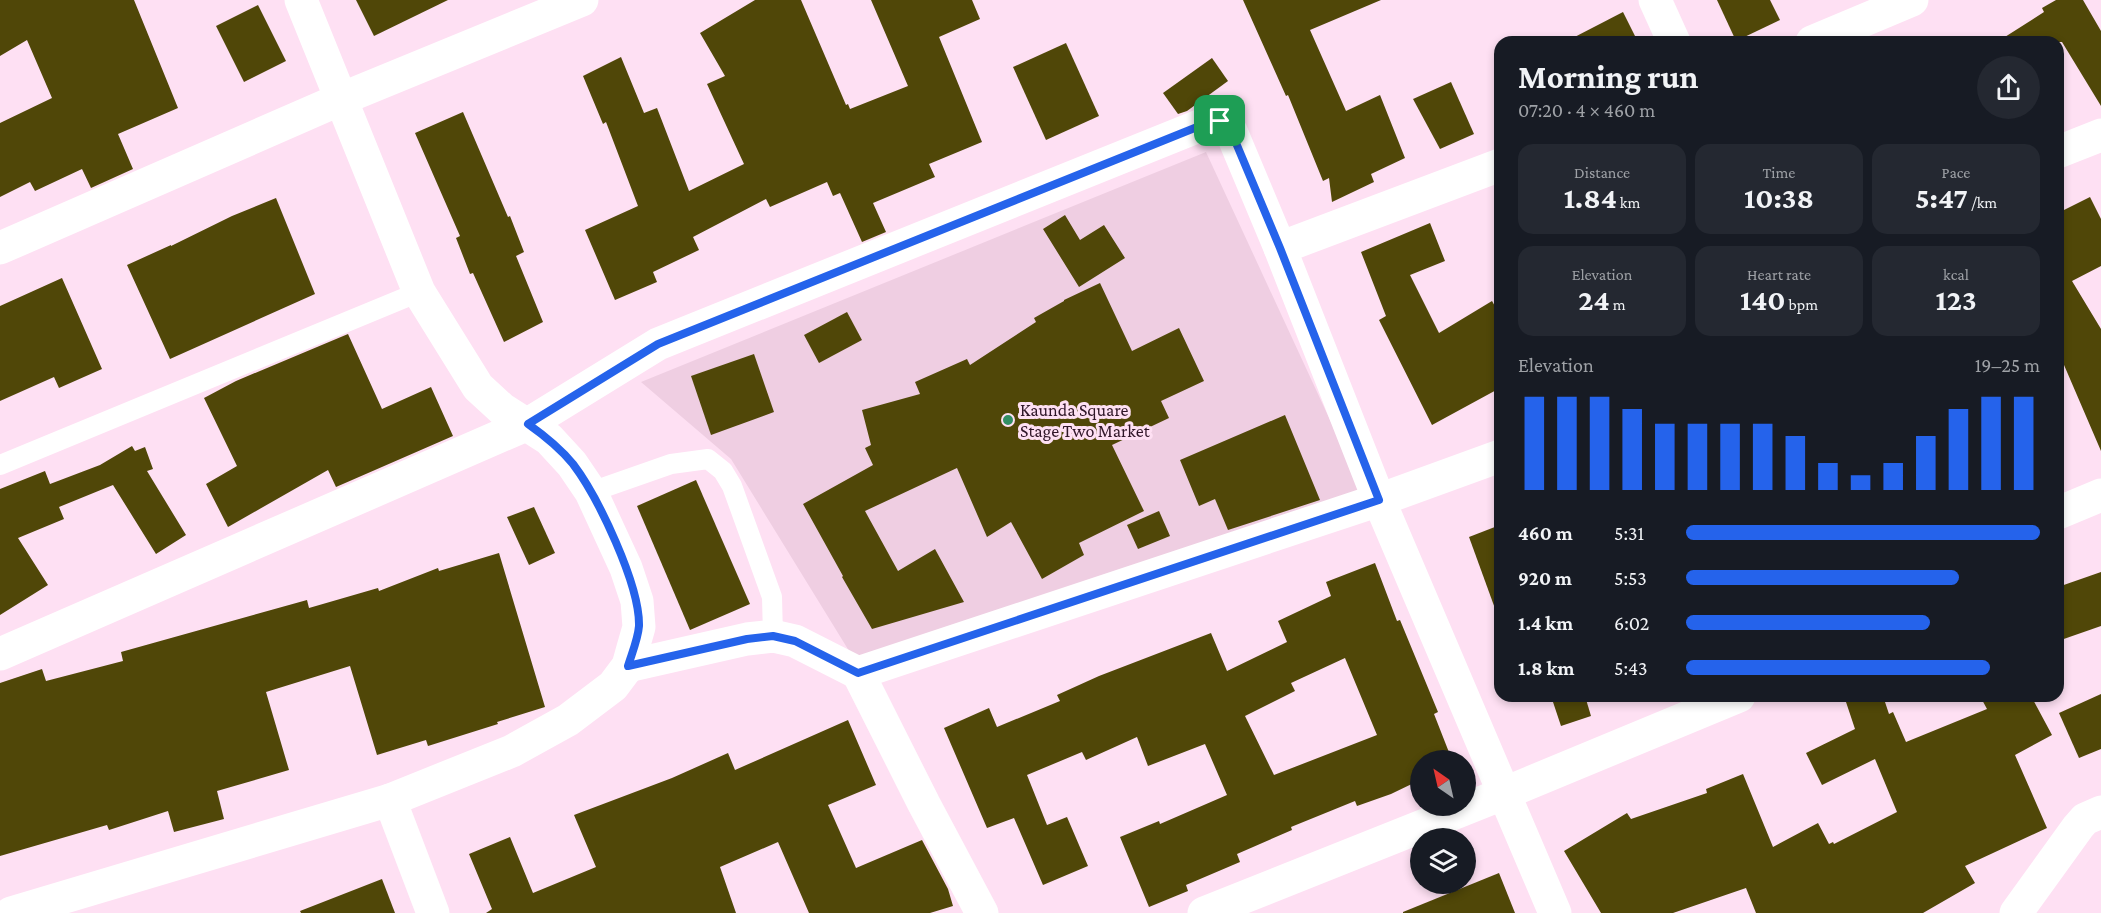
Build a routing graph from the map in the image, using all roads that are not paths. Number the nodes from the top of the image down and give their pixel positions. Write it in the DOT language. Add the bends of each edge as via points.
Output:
graph roads {
  1 [pos="301,0"];
  2 [pos="582,0"];
  3 [pos="1656,0"];
  4 [pos="1912,0"];
  5 [pos="1671,36"];
  6 [pos="1826,36"];
  7 [pos="341,99"];
  8 [pos="2101,135"];
  9 [pos="2064,150"];
  10 [pos="1494,167"];
  11 [pos="0,248"];
  12 [pos="1280,248"];
  13 [pos="419,292"];
  14 [pos="528,424"];
  15 [pos="1494,458"];
  16 [pos="0,465"];
  17 [pos="591,492"];
  18 [pos="2101,495"];
  19 [pos="1379,500"];
  20 [pos="2064,510"];
  21 [pos="773,636"];
  22 [pos="0,654"];
  23 [pos="628,666"];
  24 [pos="858,673"];
  25 [pos="1724,702"];
  26 [pos="1504,793"];
  27 [pos="390,800"];
  28 [pos="2101,812"];
  29 [pos="15,912"];
  30 [pos="433,913"];
  31 [pos="982,913"];
  32 [pos="1204,913"];
  33 [pos="1555,913"];
  34 [pos="2016,913"];
  1 -- 7 [label="street"];
  2 -- 7 [label="street"];
  3 -- 5 [label="street"];
  4 -- 6 [label="street"];
  7 -- 11 [label="street"];
  7 -- 13 [label="street"];
  8 -- 9 [label="street"];
  10 -- 12 [label="street"];
  12 -- 14 [label="street" via="1231,131 1220,121 1212,121 658,344"];
  12 -- 19 [label="street"];
  13 -- 14 [label="street" via="478,387 502,409"];
  13 -- 16 [label="lane"];
  14 -- 17 [label="street" via="549,439"];
  14 -- 22 [label="street"];
  15 -- 19 [label="street"];
  17 -- 21 [label="lane" via="671,464 708,459 723,471 732,486 772,597"];
  17 -- 23 [label="street" via="637,602 639,627"];
  18 -- 20 [label="street"];
  19 -- 24 [label="street"];
  19 -- 26 [label="street"];
  21 -- 23 [label="street"];
  21 -- 24 [label="street" via="795,641"];
  23 -- 27 [label="street" via="613,686 543,735"];
  24 -- 31 [label="street"];
  25 -- 26 [label="street"];
  26 -- 32 [label="street"];
  26 -- 33 [label="street"];
  27 -- 29 [label="street"];
  27 -- 30 [label="street"];
  28 -- 34 [label="street" via="2078,827"];
}
